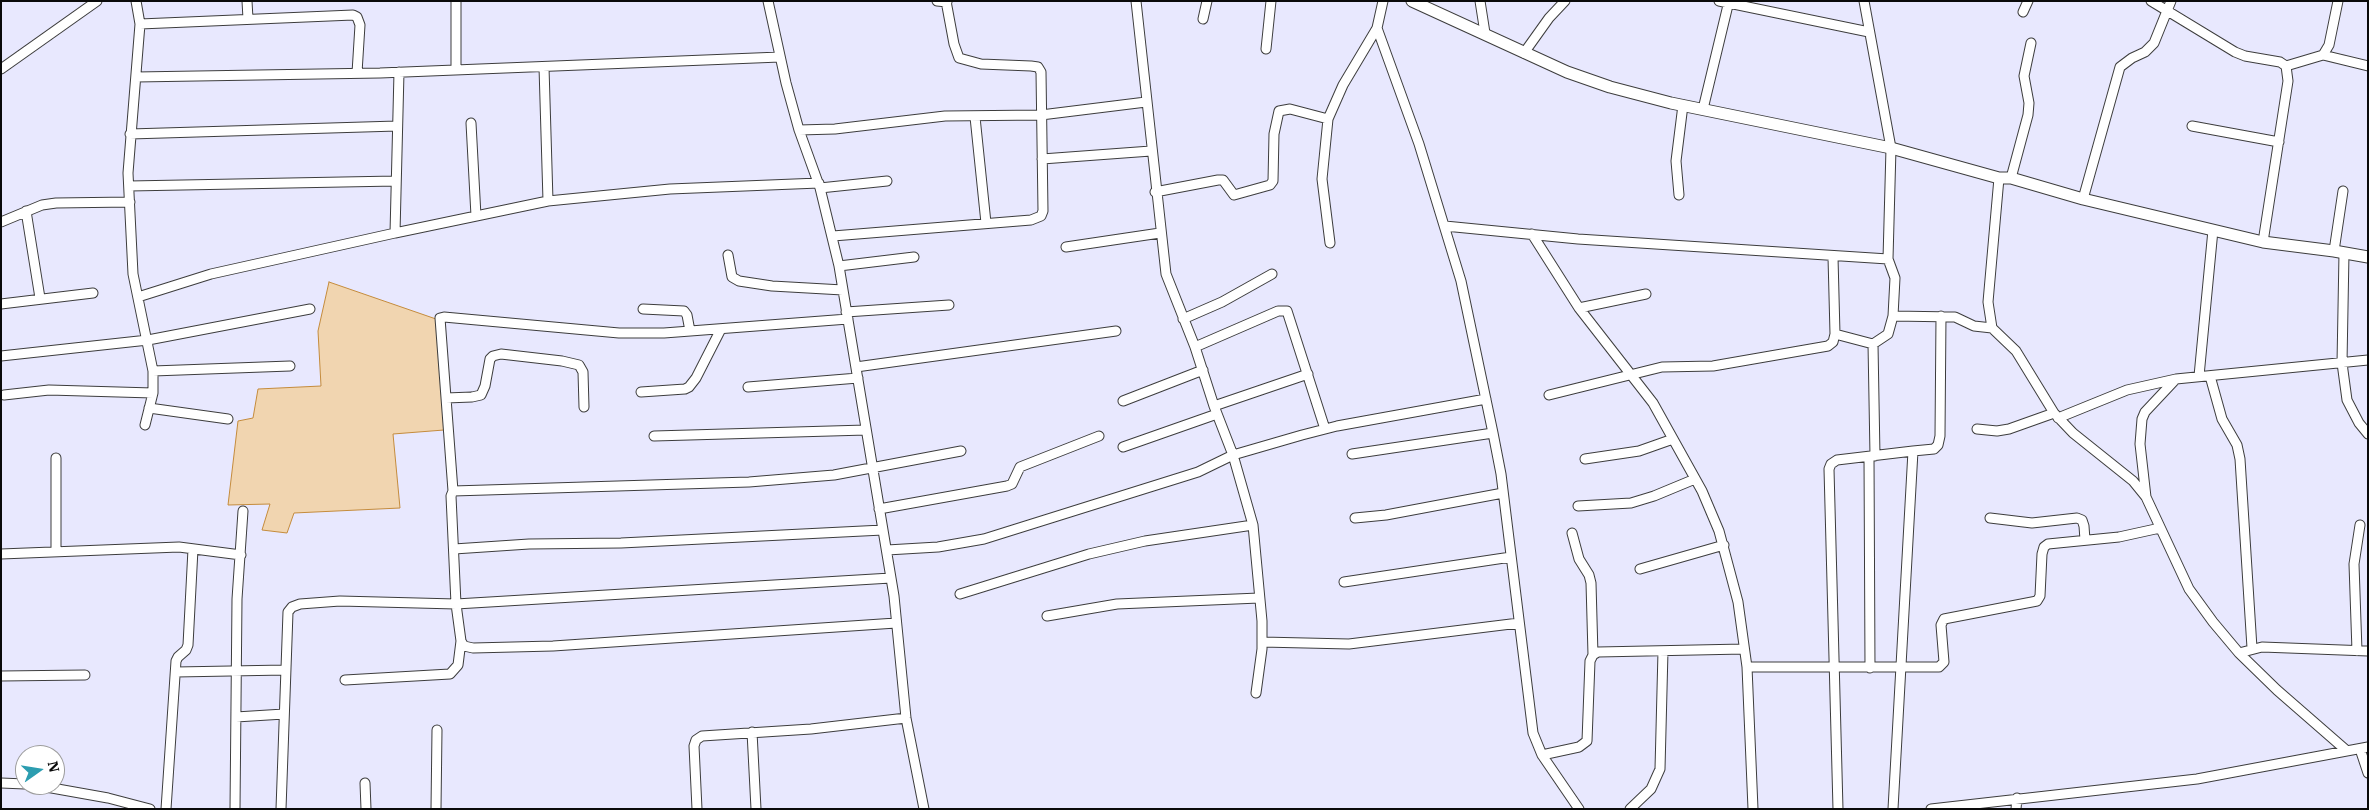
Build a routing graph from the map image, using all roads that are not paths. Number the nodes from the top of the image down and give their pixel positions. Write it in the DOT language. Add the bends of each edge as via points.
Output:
graph roads {
  1 [pos="97,1"];
  2 [pos="136,1"];
  3 [pos="247,1"];
  4 [pos="456,1"];
  5 [pos="768,1"];
  6 [pos="936,1"];
  7 [pos="1136,1"];
  8 [pos="1206,1"];
  9 [pos="1271,1"];
  10 [pos="1383,1"];
  11 [pos="1412,1"];
  12 [pos="1480,1"];
  13 [pos="1565,1"];
  14 [pos="1719,1"];
  15 [pos="1864,1"];
  16 [pos="2028,1"];
  17 [pos="2151,1"];
  18 [pos="2171,1"];
  19 [pos="2338,1"];
  20 [pos="947,2"];
  21 [pos="1729,3"];
  22 [pos="2023,12"];
  23 [pos="2168,12"];
  24 [pos="248,19"];
  25 [pos="1203,19"];
  26 [pos="140,24"];
  27 [pos="1377,28"];
  28 [pos="1869,32"];
  29 [pos="1485,33"];
  30 [pos="2031,43"];
  31 [pos="1266,48"];
  32 [pos="1524,53"];
  33 [pos="2322,55"];
  34 [pos="780,57"];
  35 [pos="544,66"];
  36 [pos="2286,66"];
  37 [pos="2368,66"];
  38 [pos="1,69"];
  39 [pos="456,70"];
  40 [pos="399,72"];
  41 [pos="357,74"];
  42 [pos="136,77"];
  43 [pos="1146,102"];
  44 [pos="1683,105"];
  45 [pos="1703,109"];
  46 [pos="1041,115"];
  47 [pos="975,117"];
  48 [pos="1328,119"];
  49 [pos="471,123"];
  50 [pos="397,126"];
  51 [pos="2192,126"];
  52 [pos="799,130"];
  53 [pos="130,134"];
  54 [pos="2279,142"];
  55 [pos="1891,148"];
  56 [pos="1151,151"];
  57 [pos="1042,159"];
  58 [pos="2005,178"];
  59 [pos="396,181"];
  60 [pos="887,181"];
  61 [pos="819,185"];
  62 [pos="129,186"];
  63 [pos="2343,191"];
  64 [pos="1155,192"];
  65 [pos="1679,195"];
  66 [pos="2083,199"];
  67 [pos="548,201"];
  68 [pos="130,202"];
  69 [pos="26,212"];
  70 [pos="476,216"];
  71 [pos="1,222"];
  72 [pos="986,223"];
  73 [pos="1445,226"];
  74 [pos="2213,230"];
  75 [pos="395,233"];
  76 [pos="1160,233"];
  77 [pos="1532,234"];
  78 [pos="833,236"];
  79 [pos="2263,242"];
  80 [pos="1330,243"];
  81 [pos="1066,248"];
  82 [pos="2339,252"];
  83 [pos="728,255"];
  84 [pos="1834,256"];
  85 [pos="914,257"];
  86 [pos="2368,257"];
  87 [pos="1888,259"];
  88 [pos="839,266"];
  89 [pos="1272,274"];
  90 [pos="843,290"];
  91 [pos="93,293"];
  92 [pos="1646,294"];
  93 [pos="138,297"];
  94 [pos="40,298"];
  95 [pos="1,304"];
  96 [pos="949,305"];
  97 [pos="1579,308"];
  98 [pos="310,309"];
  99 [pos="643,309"];
  100 [pos="847,316"];
  101 [pos="1893,316"];
  102 [pos="1941,316"];
  103 [pos="1184,319"];
  104 [pos="1992,328"];
  105 [pos="721,329"];
  106 [pos="690,331"];
  107 [pos="1116,331"];
  108 [pos="1835,334"];
  109 [pos="148,340"];
  110 [pos="1873,344"];
  111 [pos="1195,347"];
  112 [pos="1,356"];
  113 [pos="2368,360"];
  114 [pos="2342,363"];
  115 [pos="290,366"];
  116 [pos="856,367"];
  117 [pos="1203,370"];
  118 [pos="153,372"];
  119 [pos="1308,374"];
  120 [pos="1631,375"];
  121 [pos="2199,376"];
  122 [pos="2210,376"];
  123 [pos="858,378"];
  124 [pos="2176,379"];
  125 [pos="748,387"];
  126 [pos="641,392"];
  127 [pos="153,393"];
  128 [pos="1549,395"];
  129 [pos="4,396"];
  130 [pos="446,398"];
  131 [pos="1486,399"];
  132 [pos="1123,401"];
  133 [pos="584,407"];
  134 [pos="149,408"];
  135 [pos="1216,410"];
  136 [pos="2056,416"];
  137 [pos="228,419"];
  138 [pos="145,425"];
  139 [pos="1325,429"];
  140 [pos="1977,429"];
  141 [pos="866,430"];
  142 [pos="1493,433"];
  143 [pos="2368,434"];
  144 [pos="654,436"];
  145 [pos="1099,436"];
  146 [pos="1673,439"];
  147 [pos="1123,447"];
  148 [pos="961,451"];
  149 [pos="1914,452"];
  150 [pos="1352,454"];
  151 [pos="1233,455"];
  152 [pos="1872,456"];
  153 [pos="56,458"];
  154 [pos="1584,459"];
  155 [pos="873,467"];
  156 [pos="1695,479"];
  157 [pos="453,491"];
  158 [pos="1504,493"];
  159 [pos="2146,497"];
  160 [pos="1578,506"];
  161 [pos="880,509"];
  162 [pos="243,511"];
  163 [pos="1355,518"];
  164 [pos="1990,518"];
  165 [pos="1253,525"];
  166 [pos="2360,525"];
  167 [pos="2160,528"];
  168 [pos="883,530"];
  169 [pos="1572,533"];
  170 [pos="2085,540"];
  171 [pos="1724,545"];
  172 [pos="193,549"];
  173 [pos="454,549"];
  174 [pos="886,550"];
  175 [pos="56,552"];
  176 [pos="1,554"];
  177 [pos="241,555"];
  178 [pos="1511,557"];
  179 [pos="1640,569"];
  180 [pos="891,578"];
  181 [pos="1344,582"];
  182 [pos="960,594"];
  183 [pos="1259,598"];
  184 [pos="456,604"];
  185 [pos="1047,616"];
  186 [pos="896,623"];
  187 [pos="1519,623"];
  188 [pos="461,641"];
  189 [pos="1262,642"];
  190 [pos="2252,648"];
  191 [pos="1744,649"];
  192 [pos="1663,651"];
  193 [pos="2357,651"];
  194 [pos="2368,651"];
  195 [pos="2239,653"];
  196 [pos="1592,655"];
  197 [pos="1747,667"];
  198 [pos="1835,668"];
  199 [pos="1870,668"];
  200 [pos="1901,668"];
  201 [pos="285,670"];
  202 [pos="236,671"];
  203 [pos="176,672"];
  204 [pos="85,675"];
  205 [pos="1,676"];
  206 [pos="345,680"];
  207 [pos="1256,693"];
  208 [pos="284,714"];
  209 [pos="236,717"];
  210 [pos="906,718"];
  211 [pos="437,730"];
  212 [pos="752,732"];
  213 [pos="2364,748"];
  214 [pos="2347,751"];
  215 [pos="1542,754"];
  216 [pos="2368,773"];
  217 [pos="1,783"];
  218 [pos="364,783"];
  219 [pos="15,784"];
  220 [pos="65,790"];
  221 [pos="2017,798"];
  222 [pos="150,809"];
  223 [pos="166,809"];
  224 [pos="235,809"];
  225 [pos="281,809"];
  226 [pos="366,809"];
  227 [pos="436,809"];
  228 [pos="697,809"];
  229 [pos="756,809"];
  230 [pos="924,809"];
  231 [pos="1579,809"];
  232 [pos="1630,809"];
  233 [pos="1753,809"];
  234 [pos="1838,809"];
  235 [pos="1893,809"];
  236 [pos="1931,809"];
  237 [pos="2016,809"];
  1 -- 38 [label="street"];
  2 -- 26 [label="street"];
  3 -- 24 [label="street"];
  4 -- 39 [label="street"];
  5 -- 34 [label="street"];
  6 -- 20 [label="street"];
  7 -- 43 [label="street"];
  8 -- 25 [label="street"];
  9 -- 31 [label="street"];
  10 -- 27 [label="street"];
  11 -- 29 [label="street"];
  12 -- 29 [label="street"];
  13 -- 32 [label="street"];
  14 -- 21 [label="street"];
  15 -- 28 [label="street"];
  16 -- 22 [label="street"];
  17 -- 23 [label="street"];
  18 -- 23 [label="street"];
  19 -- 33 [label="street" via="2329,45"];
  20 -- 46 [label="street" via="959,58 981,64 1038,67 1041,72"];
  21 -- 28 [label="street"];
  21 -- 45 [label="street"];
  23 -- 36 [label="street" via="2235,52"];
  23 -- 66 [label="street" via="2154,42 2145,52 2120,67"];
  24 -- 26 [label="street"];
  24 -- 41 [label="street" via="357,17 360,24"];
  26 -- 42 [label="street"];
  27 -- 48 [label="street" via="1343,85"];
  27 -- 73 [label="street"];
  28 -- 55 [label="street"];
  29 -- 32 [label="street"];
  30 -- 58 [label="street" via="2024,76 2028,115"];
  32 -- 44 [label="street" via="1610,87"];
  33 -- 36 [label="street"];
  33 -- 37 [label="street"];
  34 -- 35 [label="street"];
  34 -- 52 [label="street"];
  35 -- 39 [label="street"];
  35 -- 67 [label="street"];
  36 -- 54 [label="street" via="2288,81"];
  39 -- 40 [label="street"];
  40 -- 41 [label="street"];
  40 -- 50 [label="street"];
  41 -- 42 [label="street"];
  42 -- 53 [label="street"];
  43 -- 46 [label="street"];
  43 -- 56 [label="street"];
  44 -- 45 [label="street"];
  44 -- 65 [label="street" via="1676,161"];
  45 -- 55 [label="street"];
  46 -- 47 [label="street"];
  46 -- 57 [label="street"];
  47 -- 52 [label="street" via="945,116"];
  47 -- 72 [label="street"];
  48 -- 64 [label="street" via="1290,109 1279,111 1270,185 1234,195 1222,180 1218,180"];
  48 -- 80 [label="street" via="1322,179"];
  49 -- 70 [label="street"];
  50 -- 53 [label="street"];
  50 -- 59 [label="street"];
  51 -- 54 [label="street"];
  52 -- 61 [label="street"];
  53 -- 62 [label="street"];
  54 -- 79 [label="street"];
  55 -- 58 [label="street"];
  55 -- 87 [label="street"];
  56 -- 57 [label="street"];
  56 -- 64 [label="street"];
  57 -- 72 [label="street" via="1041,216 1031,220"];
  58 -- 66 [label="street"];
  58 -- 104 [label="street" via="1988,302"];
  59 -- 62 [label="street"];
  59 -- 75 [label="street"];
  60 -- 61 [label="street"];
  61 -- 67 [label="street" via="670,189"];
  61 -- 78 [label="street"];
  62 -- 68 [label="street"];
  63 -- 82 [label="street"];
  64 -- 76 [label="street"];
  66 -- 74 [label="street"];
  67 -- 70 [label="street"];
  68 -- 69 [label="street" via="56,202"];
  68 -- 93 [label="street" via="133,274"];
  69 -- 71 [label="street"];
  69 -- 94 [label="street"];
  70 -- 75 [label="street"];
  72 -- 78 [label="street"];
  73 -- 77 [label="street"];
  73 -- 131 [label="street" via="1461,281"];
  74 -- 79 [label="street"];
  74 -- 121 [label="street"];
  75 -- 93 [label="street" via="211,274"];
  76 -- 81 [label="street"];
  76 -- 103 [label="street" via="1166,274"];
  77 -- 84 [label="street"];
  77 -- 97 [label="street"];
  78 -- 88 [label="street"];
  79 -- 82 [label="street"];
  82 -- 86 [label="street"];
  82 -- 114 [label="street"];
  83 -- 90 [label="street" via="732,277 739,281"];
  84 -- 87 [label="street"];
  84 -- 108 [label="street"];
  85 -- 88 [label="street"];
  87 -- 101 [label="street" via="1895,278"];
  88 -- 90 [label="street"];
  89 -- 103 [label="street"];
  90 -- 100 [label="street"];
  91 -- 94 [label="street"];
  92 -- 97 [label="street"];
  93 -- 109 [label="street"];
  94 -- 95 [label="street"];
  96 -- 100 [label="street"];
  97 -- 120 [label="street"];
  98 -- 109 [label="street"];
  99 -- 106 [label="street" via="684,311 688,314"];
  100 -- 105 [label="street"];
  100 -- 116 [label="street"];
  101 -- 102 [label="street"];
  101 -- 110 [label="street" via="1888,334"];
  102 -- 104 [label="street"];
  102 -- 149 [label="street" via="1940,436 1934,449"];
  103 -- 111 [label="street"];
  104 -- 136 [label="street" via="2016,351"];
  105 -- 106 [label="street"];
  105 -- 126 [label="street" via="689,387"];
  106 -- 130 [label="street" via="619,333 444,316 439,322"];
  107 -- 116 [label="street"];
  108 -- 110 [label="street"];
  108 -- 120 [label="street" via="1828,346 1713,366 1662,367"];
  109 -- 112 [label="street"];
  109 -- 118 [label="street"];
  110 -- 152 [label="street"];
  111 -- 117 [label="street"];
  111 -- 119 [label="street" via="1284,309 1290,316"];
  113 -- 114 [label="street"];
  114 -- 122 [label="street"];
  114 -- 143 [label="street" via="2347,400"];
  115 -- 118 [label="street"];
  116 -- 123 [label="street"];
  117 -- 132 [label="street"];
  117 -- 135 [label="street"];
  118 -- 127 [label="street"];
  119 -- 135 [label="street"];
  119 -- 139 [label="street"];
  120 -- 128 [label="street"];
  120 -- 146 [label="street" via="1653,403"];
  121 -- 122 [label="street"];
  121 -- 124 [label="street"];
  122 -- 190 [label="street" via="2222,419 2237,444 2240,459"];
  123 -- 125 [label="street"];
  123 -- 141 [label="street"];
  124 -- 136 [label="street" via="2127,390"];
  124 -- 159 [label="street" via="2142,419 2140,444"];
  127 -- 129 [label="street" via="48,390"];
  127 -- 134 [label="street"];
  130 -- 133 [label="street" via="481,395 490,359 501,354 579,364 583,372"];
  130 -- 157 [label="street"];
  131 -- 139 [label="street"];
  131 -- 142 [label="street"];
  134 -- 137 [label="street"];
  134 -- 138 [label="street"];
  135 -- 147 [label="street"];
  135 -- 151 [label="street"];
  136 -- 140 [label="street" via="2009,429"];
  136 -- 159 [label="street"];
  139 -- 151 [label="street"];
  141 -- 144 [label="street"];
  141 -- 155 [label="street"];
  142 -- 150 [label="street"];
  142 -- 158 [label="street"];
  145 -- 161 [label="street" via="1020,467 1012,484 1007,486"];
  146 -- 154 [label="street" via="1638,451"];
  146 -- 156 [label="street"];
  148 -- 155 [label="street"];
  149 -- 152 [label="street"];
  149 -- 200 [label="street"];
  151 -- 165 [label="street"];
  151 -- 174 [label="street" via="1198,472 984,539 938,547"];
  152 -- 198 [label="street" via="1837,460 1829,469"];
  152 -- 199 [label="street"];
  153 -- 175 [label="street"];
  155 -- 157 [label="street" via="834,475 749,482"];
  155 -- 161 [label="street"];
  156 -- 160 [label="street" via="1631,503"];
  156 -- 171 [label="street"];
  157 -- 173 [label="street"];
  158 -- 163 [label="street"];
  158 -- 178 [label="street"];
  159 -- 167 [label="street"];
  161 -- 168 [label="street"];
  162 -- 177 [label="street"];
  164 -- 170 [label="street" via="2032,523 2077,518 2082,520"];
  165 -- 182 [label="street" via="1145,541 1089,554"];
  165 -- 183 [label="street"];
  166 -- 193 [label="street" via="2354,564"];
  167 -- 170 [label="street" via="2119,538"];
  167 -- 195 [label="street" via="2196,600"];
  168 -- 173 [label="street"];
  168 -- 174 [label="street"];
  169 -- 196 [label="street" via="1592,590"];
  170 -- 200 [label="street" via="2057,542 2044,547 2037,601 1944,618 1941,625 1942,666"];
  171 -- 179 [label="street"];
  171 -- 191 [label="street" via="1738,602"];
  172 -- 175 [label="street" via="170,547"];
  172 -- 177 [label="street"];
  172 -- 203 [label="street" via="188,645 178,656"];
  173 -- 184 [label="street"];
  174 -- 180 [label="street"];
  175 -- 176 [label="street"];
  177 -- 202 [label="street"];
  178 -- 181 [label="street"];
  178 -- 187 [label="street"];
  180 -- 184 [label="street"];
  180 -- 186 [label="street"];
  183 -- 185 [label="street" via="1117,604"];
  183 -- 189 [label="street"];
  184 -- 188 [label="street"];
  184 -- 201 [label="street" via="340,602 292,607 288,612"];
  186 -- 188 [label="street" via="553,646 473,648 464,646"];
  186 -- 210 [label="street"];
  187 -- 189 [label="street" via="1349,644"];
  187 -- 215 [label="street" via="1533,733"];
  188 -- 206 [label="street" via="458,665 450,674"];
  189 -- 207 [label="street"];
  190 -- 193 [label="street"];
  190 -- 195 [label="street"];
  191 -- 192 [label="street"];
  191 -- 197 [label="street"];
  192 -- 196 [label="street" via="1598,652"];
  192 -- 232 [label="street" via="1660,769 1651,789"];
  193 -- 194 [label="street"];
  195 -- 214 [label="street"];
  196 -- 215 [label="street" via="1587,741 1579,747"];
  197 -- 198 [label="street"];
  197 -- 233 [label="street"];
  198 -- 199 [label="street"];
  198 -- 234 [label="street"];
  199 -- 200 [label="street"];
  200 -- 235 [label="street"];
  201 -- 202 [label="street"];
  201 -- 208 [label="street"];
  202 -- 203 [label="street"];
  202 -- 209 [label="street"];
  203 -- 223 [label="street"];
  204 -- 205 [label="street"];
  208 -- 209 [label="street"];
  208 -- 225 [label="street"];
  209 -- 224 [label="street"];
  210 -- 212 [label="street"];
  210 -- 230 [label="street"];
  211 -- 227 [label="street"];
  212 -- 228 [label="street" via="710,735 696,740 693,756"];
  212 -- 229 [label="street"];
  213 -- 214 [label="street"];
  213 -- 216 [label="street"];
  214 -- 221 [label="street" via="2197,780"];
  215 -- 231 [label="street"];
  217 -- 219 [label="street"];
  218 -- 226 [label="street"];
  220 -- 222 [label="street"];
  221 -- 236 [label="street"];
  221 -- 237 [label="street"];
}
